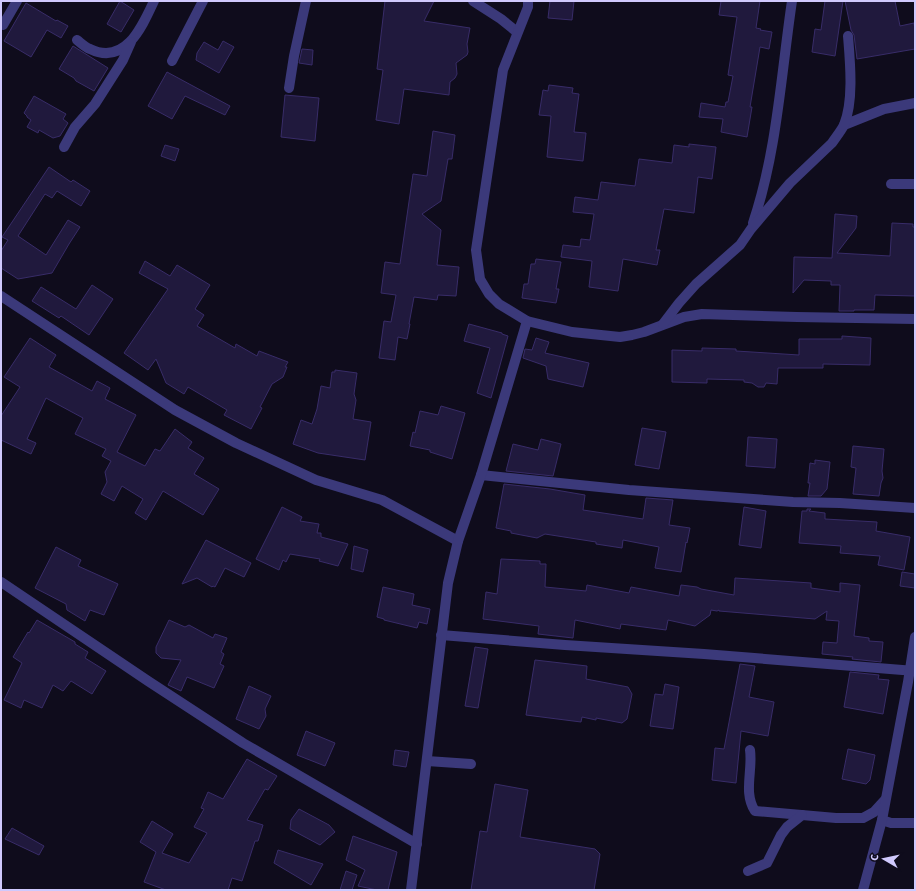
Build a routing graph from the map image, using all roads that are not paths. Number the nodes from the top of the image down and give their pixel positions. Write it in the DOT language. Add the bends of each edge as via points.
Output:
graph roads {
  1 [pos="16,1"];
  2 [pos="154,1"];
  3 [pos="203,1"];
  4 [pos="306,1"];
  5 [pos="473,1"];
  6 [pos="528,1"];
  7 [pos="792,1"];
  8 [pos="3,25"];
  9 [pos="517,32"];
  10 [pos="848,36"];
  11 [pos="77,40"];
  12 [pos="131,42"];
  13 [pos="172,61"];
  14 [pos="288,88"];
  15 [pos="915,102"];
  16 [pos="844,125"];
  17 [pos="64,148"];
  18 [pos="891,184"];
  19 [pos="915,184"];
  20 [pos="751,229"];
  21 [pos="1,296"];
  22 [pos="915,318"];
  23 [pos="527,321"];
  24 [pos="663,324"];
  25 [pos="481,475"];
  26 [pos="915,508"];
  27 [pos="458,541"];
  28 [pos="1,582"];
  29 [pos="441,634"];
  30 [pos="915,637"];
  31 [pos="912,671"];
  32 [pos="750,750"];
  33 [pos="427,761"];
  34 [pos="471,764"];
  35 [pos="885,800"];
  36 [pos="802,815"];
  37 [pos="882,820"];
  38 [pos="915,822"];
  39 [pos="417,844"];
  40 [pos="748,871"];
  41 [pos="412,890"];
  42 [pos="863,890"];
  1 -- 8 [label="street"];
  2 -- 12 [label="street"];
  3 -- 13 [label="street"];
  4 -- 14 [label="street"];
  5 -- 9 [label="street"];
  6 -- 9 [label="street" via="528,7"];
  7 -- 20 [label="street" via="778,109 764,185"];
  9 -- 23 [label="street" via="503,70 476,250 480,279 488,294"];
  10 -- 16 [label="street" via="849,97"];
  11 -- 12 [label="street" via="89,49 111,54"];
  12 -- 17 [label="street" via="123,60 95,104 75,127"];
  15 -- 16 [label="street" via="884,109"];
  16 -- 20 [label="street" via="832,143 790,183"];
  18 -- 19 [label="street"];
  20 -- 24 [label="street" via="740,245 696,284"];
  21 -- 27 [label="street" via="175,410 209,429 316,480 382,500"];
  22 -- 24 [label="street" via="797,318 702,314"];
  23 -- 24 [label="street" via="572,332 620,337 644,332"];
  23 -- 25 [label="street"];
  25 -- 26 [label="street" via="629,490"];
  25 -- 27 [label="street"];
  27 -- 29 [label="street" via="448,584"];
  28 -- 39 [label="street" via="243,743"];
  29 -- 31 [label="street" via="565,646 704,654"];
  29 -- 33 [label="street"];
  30 -- 31 [label="street"];
  31 -- 35 [label="street"];
  32 -- 36 [label="street" via="752,759 748,794 754,811"];
  33 -- 34 [label="street"];
  33 -- 39 [label="street"];
  35 -- 36 [label="street" via="874,812 863,818"];
  35 -- 37 [label="street"];
  36 -- 40 [label="street" via="781,835 767,863"];
  37 -- 38 [label="street" via="891,823"];
  37 -- 42 [label="street"];
  39 -- 41 [label="street"];
}
